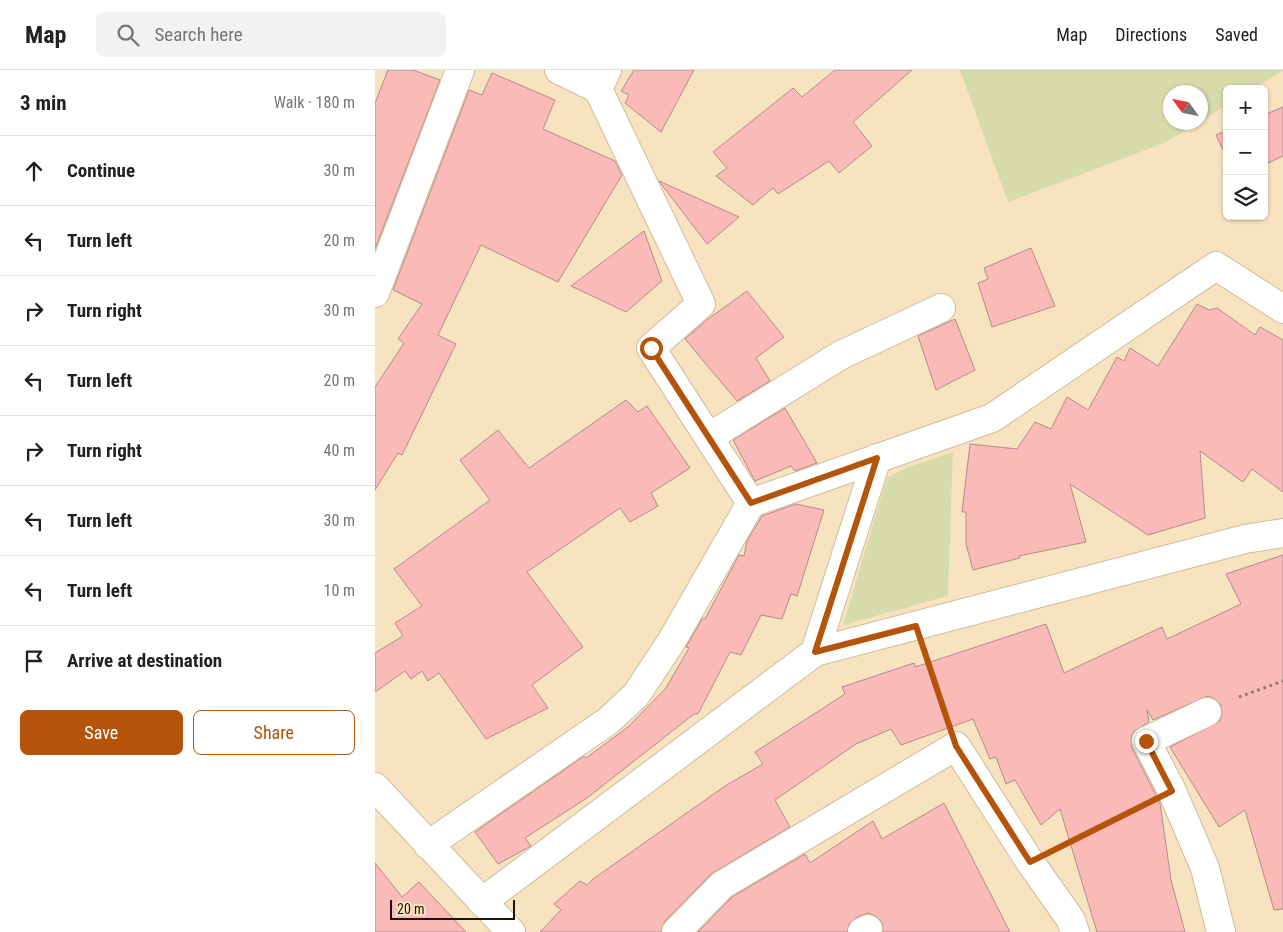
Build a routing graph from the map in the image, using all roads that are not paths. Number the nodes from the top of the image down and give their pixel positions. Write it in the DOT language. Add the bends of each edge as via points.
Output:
graph roads {
  1 [pos="460,70"];
  2 [pos="559,70"];
  3 [pos="603,79"];
  4 [pos="375,293"];
  5 [pos="941,308"];
  6 [pos="1283,309"];
  7 [pos="709,437"];
  8 [pos="877,458"];
  9 [pos="751,503"];
  10 [pos="1283,532"];
  11 [pos="815,652"];
  12 [pos="1207,712"];
  13 [pos="375,787"];
  14 [pos="428,844"];
  15 [pos="482,902"];
  16 [pos="506,930"];
  17 [pos="676,932"];
  18 [pos="1075,932"];
  19 [pos="1221,932"];
  1 -- 4 [label="street"];
  2 -- 3 [label="street"];
  3 -- 7 [label="street" via="701,304 651,348"];
  5 -- 7 [label="street" via="841,355"];
  6 -- 8 [label="street" via="1216,266 992,418"];
  7 -- 9 [label="street"];
  8 -- 9 [label="street"];
  8 -- 11 [label="street"];
  9 -- 14 [label="street" via="671,642 636,695 608,721"];
  10 -- 11 [label="street" via="1245,539"];
  11 -- 15 [label="street"];
  12 -- 19 [label="street" via="1146,741 1172,791 1205,868"];
  13 -- 14 [label="street"];
  14 -- 15 [label="street"];
  15 -- 16 [label="street"];
  17 -- 18 [label="street" via="722,885 956,746 1071,920"];
}
